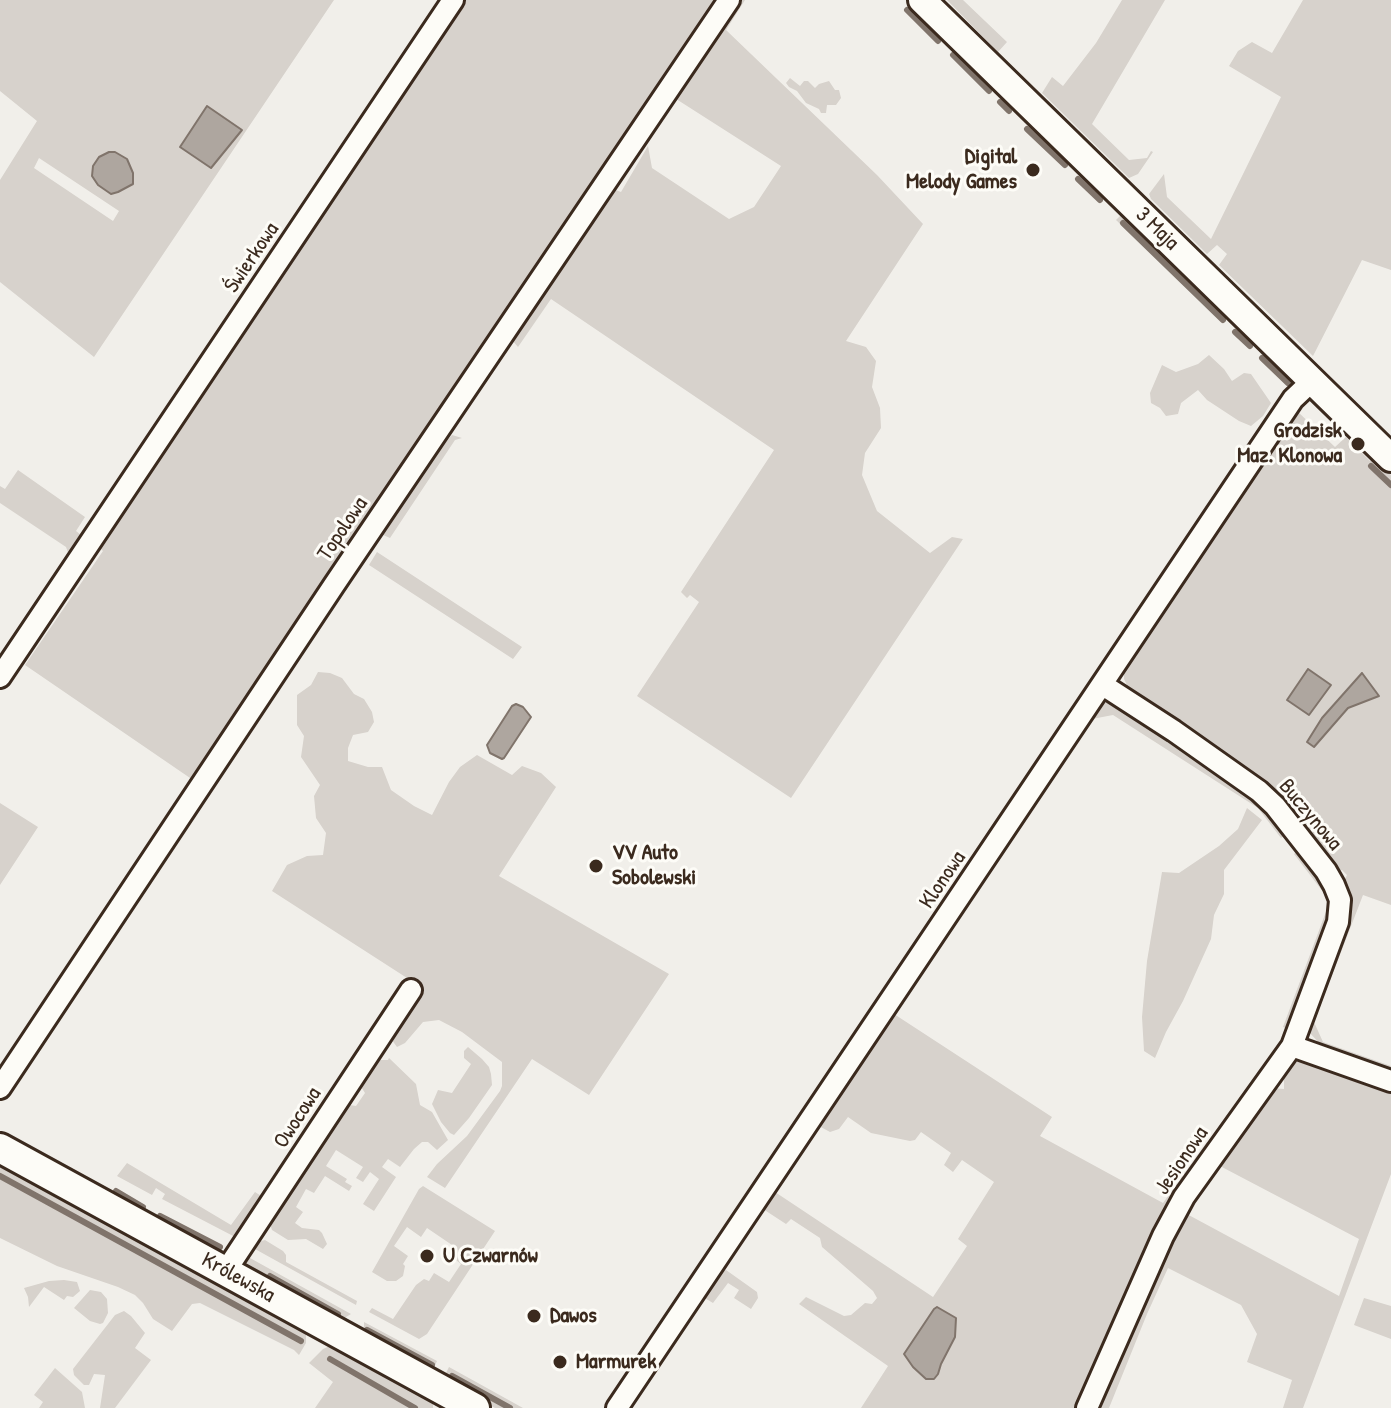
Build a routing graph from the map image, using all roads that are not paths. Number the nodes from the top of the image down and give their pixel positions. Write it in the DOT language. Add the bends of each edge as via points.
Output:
graph roads {
  1 [pos="453,0"];
  2 [pos="729,0"];
  3 [pos="922,0"];
  4 [pos="1312,381"];
  5 [pos="1391,458"];
  6 [pos="0,677"];
  7 [pos="1103,685"];
  8 [pos="411,990"];
  9 [pos="1292,1046"];
  10 [pos="1391,1081"];
  11 [pos="0,1088"];
  12 [pos="0,1148"];
  13 [pos="225,1272"];
  14 [pos="475,1408"];
  15 [pos="617,1408"];
  16 [pos="1087,1408"];
  1 -- 6 [label="street, Świerkowa"];
  2 -- 11 [label="street, Topolowa"];
  3 -- 4 [label="street, 3 Maja"];
  4 -- 5 [label="street, 3 Maja"];
  4 -- 7 [label="street, Klonowa" via="1293,399"];
  7 -- 9 [label="street, Buczynowa" via="1259,791 1334,885 1340,900 1338,922"];
  7 -- 15 [label="street, Klonowa"];
  8 -- 13 [label="street, Owocowa"];
  9 -- 10 [label="street"];
  9 -- 16 [label="street, Jesionowa" via="1184,1197"];
  12 -- 13 [label="main road, Królewska"];
  13 -- 14 [label="main road, Królewska"];
}
